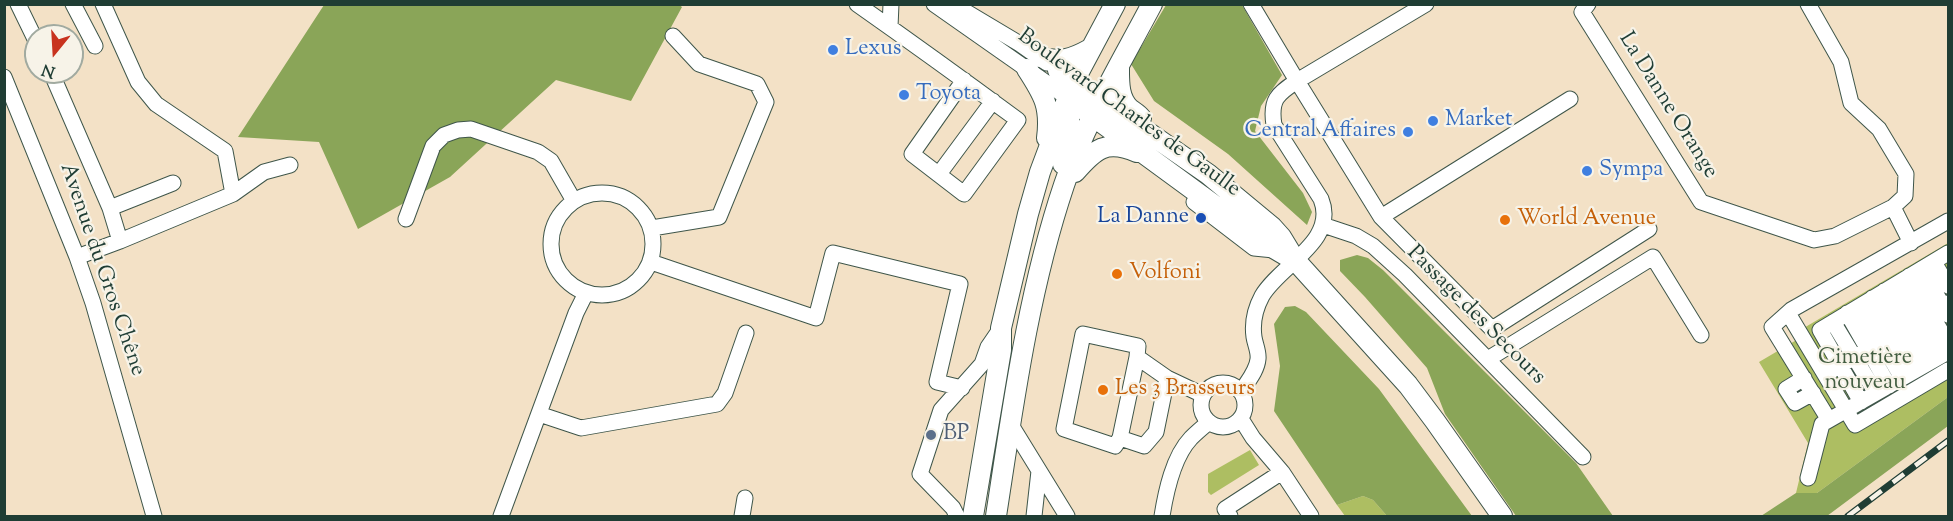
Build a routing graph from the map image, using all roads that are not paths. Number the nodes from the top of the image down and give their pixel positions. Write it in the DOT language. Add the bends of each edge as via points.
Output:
graph roads {
  1 [pos="18,4"];
  2 [pos="73,4"];
  3 [pos="103,4"];
  4 [pos="857,4"];
  5 [pos="891,4"];
  6 [pos="934,4"];
  7 [pos="952,4"];
  8 [pos="1115,4"];
  9 [pos="1124,4"];
  10 [pos="1152,4"];
  11 [pos="1251,4"];
  12 [pos="1425,4"];
  13 [pos="1808,4"];
  14 [pos="1585,8"];
  15 [pos="28,24"];
  16 [pos="890,27"];
  17 [pos="673,36"];
  18 [pos="95,46"];
  19 [pos="1090,49"];
  20 [pos="1033,63"];
  21 [pos="1119,66"];
  22 [pos="1058,70"];
  23 [pos="4,77"];
  24 [pos="964,80"];
  25 [pos="1297,81"];
  26 [pos="56,84"];
  27 [pos="1085,98"];
  28 [pos="1570,99"];
  29 [pos="993,101"];
  30 [pos="1152,136"];
  31 [pos="1045,159"];
  32 [pos="1155,161"];
  33 [pos="290,165"];
  34 [pos="939,174"];
  35 [pos="173,183"];
  36 [pos="1064,184"];
  37 [pos="232,194"];
  38 [pos="574,201"];
  39 [pos="110,207"];
  40 [pos="1893,207"];
  41 [pos="1381,217"];
  42 [pos="406,219"];
  43 [pos="1948,221"];
  44 [pos="1323,225"];
  45 [pos="652,228"];
  46 [pos="1649,229"];
  47 [pos="120,241"];
  48 [pos="1911,243"];
  49 [pos="77,257"];
  50 [pos="1295,260"];
  51 [pos="651,262"];
  52 [pos="1906,278"];
  53 [pos="1948,286"];
  54 [pos="586,293"];
  55 [pos="1788,313"];
  56 [pos="1833,322"];
  57 [pos="1915,324"];
  58 [pos="1001,328"];
  59 [pos="746,333"];
  60 [pos="1701,335"];
  61 [pos="1948,343"];
  62 [pos="1137,357"];
  63 [pos="1855,358"];
  64 [pos="1488,359"];
  65 [pos="1840,367"];
  66 [pos="1948,370"];
  67 [pos="1914,371"];
  68 [pos="1826,375"];
  69 [pos="1167,378"];
  70 [pos="1808,385"];
  71 [pos="962,388"];
  72 [pos="1241,392"];
  73 [pos="1203,395"];
  74 [pos="1861,402"];
  75 [pos="1846,410"];
  76 [pos="539,414"];
  77 [pos="1241,419"];
  78 [pos="1829,420"];
  79 [pos="1209,422"];
  80 [pos="1011,424"];
  81 [pos="1120,438"];
  82 [pos="1583,457"];
  83 [pos="1003,471"];
  84 [pos="1039,471"];
  85 [pos="1282,472"];
  86 [pos="1808,478"];
  87 [pos="745,498"];
  88 [pos="154,516"];
  89 [pos="501,516"];
  90 [pos="742,516"];
  91 [pos="957,516"];
  92 [pos="973,516"];
  93 [pos="996,516"];
  94 [pos="1007,516"];
  95 [pos="1034,516"];
  96 [pos="1067,516"];
  97 [pos="1162,516"];
  98 [pos="1230,516"];
  99 [pos="1311,516"];
  100 [pos="1502,516"];
  1 -- 15 [label="street"];
  2 -- 18 [label="street"];
  3 -- 37 [label="street" via="138,82 156,104 225,152"];
  4 -- 16 [label="street"];
  5 -- 16 [label="street"];
  6 -- 20 [label="street, Boulevard Charles de Gaulle"];
  7 -- 20 [label="street, Boulevard Charles de Gaulle"];
  8 -- 19 [label="main road"];
  9 -- 27 [label="main road" via="1121,20 1098,61"];
  10 -- 21 [label="main road"];
  11 -- 25 [label="street"];
  12 -- 25 [label="street"];
  13 -- 40 [label="street" via="1841,63 1851,103 1879,129 1906,174 1905,196"];
  14 -- 40 [label="street, La Danne Orange" via="1701,202 1814,240 1834,236"];
  16 -- 24 [label="street"];
  17 -- 45 [label="street" via="699,64 757,84 766,102 719,217"];
  19 -- 20 [label="main road" via="1064,61"];
  19 -- 27 [label="main road"];
  20 -- 22 [label="street, Boulevard Charles de Gaulle"];
  20 -- 27 [label="street, Boulevard Charles de Gaulle"];
  20 -- 31 [label="main road" via="1045,102"];
  21 -- 27 [label="main road"];
  21 -- 30 [label="main road" via="1123,99"];
  22 -- 27 [label="main road"];
  23 -- 49 [label="street, Avenue du Gros Chêne"];
  24 -- 29 [label="street"];
  24 -- 34 [label="street" via="912,154"];
  25 -- 41 [label="street"];
  25 -- 44 [label="street" via="1276,97 1272,114 1274,125 1321,199"];
  26 -- 39 [label="street"];
  27 -- 30 [label="main road, Boulevard Charles de Gaulle"];
  27 -- 31 [label="main road"];
  27 -- 32 [label="main road, Boulevard Charles de Gaulle"];
  27 -- 36 [label="main road"];
  27 -- 36 [label="main road" via="1070,131 1062,171"];
  28 -- 41 [label="street"];
  29 -- 34 [label="street"];
  29 -- 34 [label="street" via="1018,120 964,194"];
  30 -- 50 [label="main road, Boulevard Charles de Gaulle" via="1208,174 1272,227"];
  31 -- 58 [label="main road"];
  32 -- 36 [label="main road" via="1119,145 1106,146 1089,155"];
  32 -- 50 [label="main road, Boulevard Charles de Gaulle"];
  33 -- 37 [label="street" via="264,172"];
  35 -- 39 [label="street"];
  36 -- 80 [label="main road" via="1036,290"];
  37 -- 47 [label="street"];
  38 -- 42 [label="street" via="551,161 538,152 471,129 444,135 433,146"];
  38 -- 45 [label="street" via="597,192 614,194 643,212"];
  38 -- 54 [label="street" via="556,221 551,238 552,256 559,272"];
  39 -- 47 [label="street"];
  40 -- 48 [label="street"];
  41 -- 46 [label="street" via="1492,329"];
  43 -- 48 [label="street"];
  44 -- 50 [label="street"];
  44 -- 64 [label="street, Passage des Secours" via="1373,246"];
  45 -- 51 [label="street"];
  47 -- 49 [label="street"];
  48 -- 55 [label="street"];
  49 -- 88 [label="street, Avenue du Gros Chêne" via="102,329"];
  50 -- 72 [label="street" via="1272,283 1255,311 1254,336 1259,357 1257,368"];
  50 -- 100 [label="main road, Boulevard Charles de Gaulle" via="1408,385"];
  51 -- 54 [label="street" via="632,287 602,296"];
  51 -- 71 [label="street" via="816,318 833,253 960,284 937,382"];
  52 -- 53 [label="street"];
  52 -- 56 [label="street"];
  52 -- 57 [label="street"];
  52 -- 57 [label="street"];
  52 -- 57 [label="street"];
  52 -- 57 [label="street"];
  54 -- 76 [label="street"];
  55 -- 68 [label="street"];
  55 -- 70 [label="street" via="1772,327"];
  56 -- 63 [label="street"];
  56 -- 65 [label="street" via="1820,330"];
  57 -- 61 [label="street"];
  57 -- 63 [label="street"];
  57 -- 67 [label="street"];
  57 -- 67 [label="street"];
  57 -- 67 [label="street"];
  58 -- 71 [label="street" via="982,364"];
  58 -- 92 [label="main road" via="1001,350"];
  59 -- 76 [label="street" via="726,393 717,404 581,428"];
  60 -- 64 [label="street" via="1653,257"];
  62 -- 69 [label="street"];
  62 -- 81 [label="street"];
  62 -- 81 [label="street" via="1138,346 1083,334 1064,429 1115,446"];
  63 -- 65 [label="street"];
  63 -- 67 [label="street"];
  64 -- 82 [label="street, Passage des Secours"];
  65 -- 68 [label="street"];
  65 -- 74 [label="street"];
  66 -- 75 [label="street" via="1855,424"];
  67 -- 74 [label="street"];
  68 -- 70 [label="street"];
  68 -- 75 [label="street"];
  69 -- 73 [label="street"];
  69 -- 81 [label="street" via="1156,432 1144,446"];
  70 -- 78 [label="street"];
  71 -- 91 [label="street" via="941,410 920,474 954,508"];
  72 -- 73 [label="street" via="1222,383 1208,388"];
  72 -- 77 [label="street" via="1246,405"];
  73 -- 79 [label="street" via="1201,410"];
  74 -- 75 [label="street"];
  75 -- 78 [label="street"];
  76 -- 89 [label="street"];
  77 -- 79 [label="street" via="1222,427"];
  77 -- 85 [label="street"];
  78 -- 86 [label="street" via="1822,424"];
  79 -- 97 [label="street" via="1184,449 1171,477"];
  80 -- 83 [label="main road"];
  80 -- 84 [label="street"];
  83 -- 93 [label="main road"];
  83 -- 94 [label="main road" via="1011,488"];
  84 -- 95 [label="street"];
  84 -- 96 [label="street"];
  85 -- 98 [label="street" via="1225,509"];
  85 -- 99 [label="street"];
  87 -- 90 [label="street"];
}
